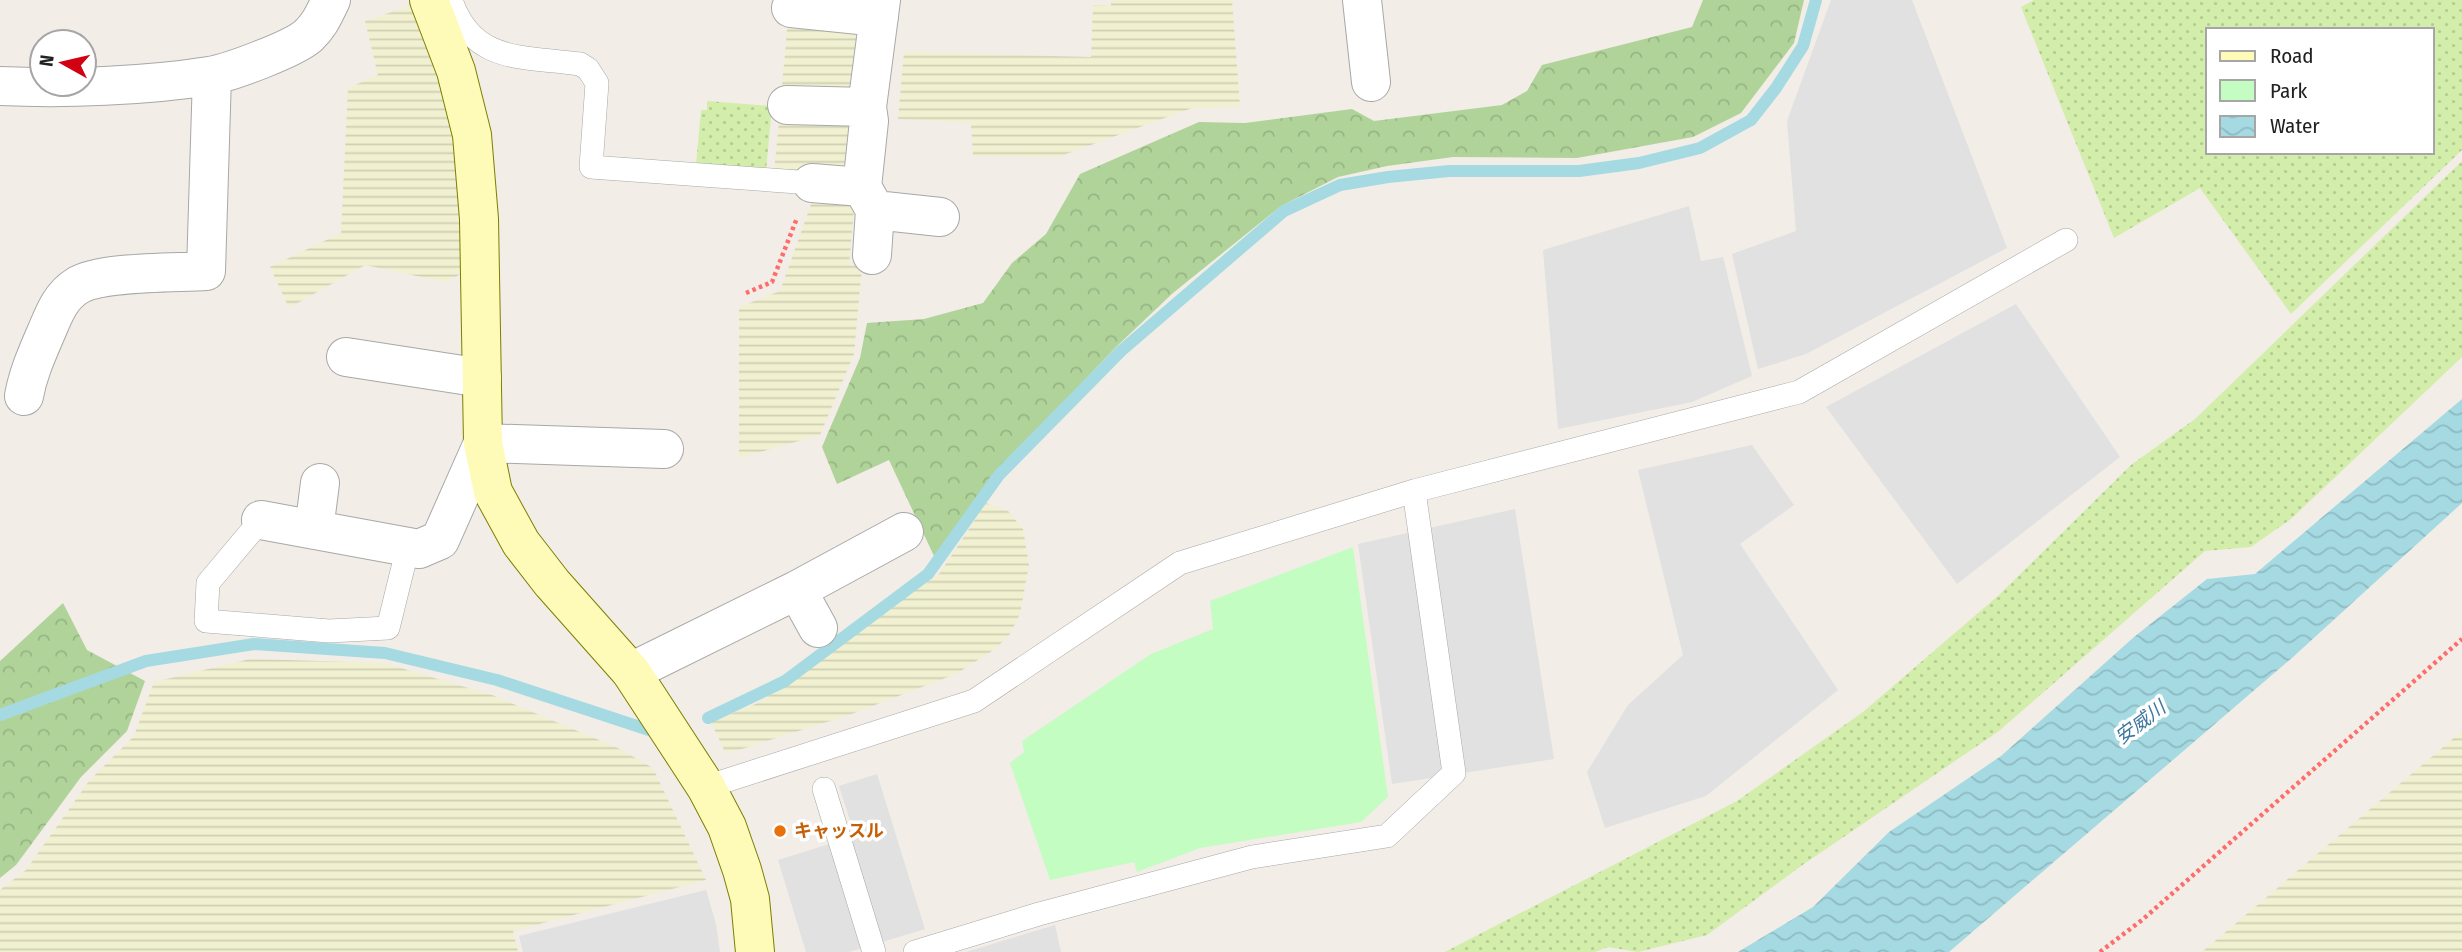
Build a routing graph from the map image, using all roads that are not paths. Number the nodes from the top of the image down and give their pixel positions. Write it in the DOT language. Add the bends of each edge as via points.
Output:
graph roads {
  1 [pos="331,0"];
  2 [pos="429,0"];
  3 [pos="451,0"];
  4 [pos="1362,0"];
  5 [pos="791,8"];
  6 [pos="880,8"];
  7 [pos="212,76"];
  8 [pos="1,78"];
  9 [pos="1371,82"];
  10 [pos="787,105"];
  11 [pos="867,107"];
  12 [pos="812,183"];
  13 [pos="869,198"];
  14 [pos="940,217"];
  15 [pos="2066,240"];
  16 [pos="872,255"];
  17 [pos="346,357"];
  18 [pos="482,377"];
  19 [pos="24,396"];
  20 [pos="483,443"];
  21 [pos="664,449"];
  22 [pos="320,483"];
  23 [pos="1414,491"];
  24 [pos="261,520"];
  25 [pos="314,530"];
  26 [pos="904,532"];
  27 [pos="408,547"];
  28 [pos="797,590"];
  29 [pos="818,628"];
  30 [pos="631,672"];
  31 [pos="706,787"];
  32 [pos="824,789"];
  33 [pos="755,952"];
  34 [pos="874,952"];
  35 [pos="915,952"];
  1 -- 7 [label="street" via="321,23 306,37"];
  2 -- 18 [label="street" via="456,71 471,135 479,219"];
  3 -- 12 [label="lane" via="467,31 489,51 580,64 593,75 597,83 591,167"];
  4 -- 9 [label="street"];
  5 -- 6 [label="street"];
  6 -- 11 [label="street"];
  7 -- 8 [label="street" via="44,88"];
  7 -- 19 [label="street" via="206,271 99,278 77,286 55,313 29,368"];
  10 -- 11 [label="street"];
  11 -- 13 [label="street"];
  12 -- 13 [label="street"];
  13 -- 14 [label="street"];
  13 -- 16 [label="street"];
  15 -- 23 [label="lane" via="1799,392"];
  17 -- 18 [label="street"];
  18 -- 20 [label="street"];
  20 -- 21 [label="street"];
  20 -- 27 [label="street" via="440,540 419,550"];
  20 -- 30 [label="street" via="493,492 521,542"];
  22 -- 25 [label="street"];
  23 -- 31 [label="lane" via="1180,563 974,701"];
  23 -- 35 [label="lane" via="1454,774 1387,836 1252,857"];
  24 -- 25 [label="street"];
  24 -- 27 [label="lane" via="208,583 206,621 329,631 388,628"];
  25 -- 27 [label="street"];
  26 -- 28 [label="street"];
  28 -- 29 [label="street"];
  28 -- 30 [label="street"];
  30 -- 31 [label="street"];
  31 -- 33 [label="street" via="742,870"];
  32 -- 34 [label="lane"];
}
